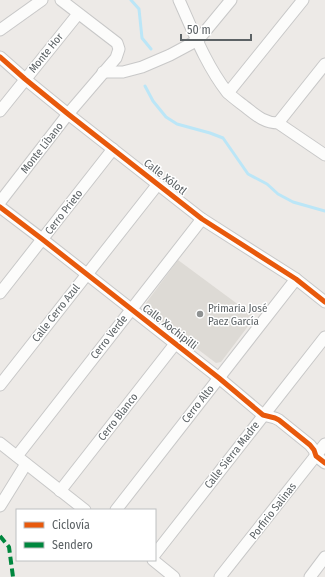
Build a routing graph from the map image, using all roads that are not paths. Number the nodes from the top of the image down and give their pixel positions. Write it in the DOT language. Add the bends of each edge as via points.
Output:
graph roads {
  1 [pos="42,0"];
  2 [pos="61,0"];
  3 [pos="179,0"];
  4 [pos="231,0"];
  5 [pos="303,0"];
  6 [pos="78,14"];
  7 [pos="0,30"];
  8 [pos="198,40"];
  9 [pos="0,57"];
  10 [pos="325,64"];
  11 [pos="103,72"];
  12 [pos="25,79"];
  13 [pos="228,93"];
  14 [pos="0,111"];
  15 [pos="68,114"];
  16 [pos="278,123"];
  17 [pos="113,149"];
  18 [pos="325,154"];
  19 [pos="158,184"];
  20 [pos="0,202"];
  21 [pos="0,207"];
  22 [pos="202,219"];
  23 [pos="42,239"];
  24 [pos="86,274"];
  25 [pos="296,279"];
  26 [pos="0,293"];
  27 [pos="325,302"];
  28 [pos="131,309"];
  29 [pos="325,337"];
  30 [pos="175,344"];
  31 [pos="219,378"];
  32 [pos="0,385"];
  33 [pos="264,415"];
  34 [pos="0,443"];
  35 [pos="325,444"];
  36 [pos="17,456"];
  37 [pos="316,456"];
  38 [pos="325,463"];
  39 [pos="26,464"];
  40 [pos="60,491"];
  41 [pos="0,506"];
  42 [pos="84,509"];
  43 [pos="117,509"];
  44 [pos="156,553"];
  45 [pos="325,557"];
  46 [pos="154,561"];
  47 [pos="174,577"];
  48 [pos="220,577"];
  49 [pos="310,577"];
  1 -- 7 [label="street"];
  2 -- 6 [label="street"];
  3 -- 8 [label="street"];
  4 -- 8 [label="street"];
  5 -- 13 [label="street"];
  6 -- 11 [label="street, Monte Líbano" via="116,43 119,50 116,58"];
  6 -- 12 [label="street, Monte Hor"];
  8 -- 11 [label="street" via="142,67 123,72"];
  8 -- 13 [label="street" via="213,71"];
  9 -- 12 [label="street, Calle Xólotl"];
  10 -- 16 [label="street"];
  11 -- 15 [label="street, Monte Líbano"];
  12 -- 14 [label="street, Monte Hor"];
  12 -- 15 [label="street, Calle Xólotl"];
  13 -- 16 [label="street" via="265,121"];
  15 -- 17 [label="street, Calle Xólotl"];
  15 -- 20 [label="street, Monte Líbano"];
  16 -- 18 [label="street"];
  17 -- 19 [label="street, Calle Xólotl"];
  17 -- 23 [label="street, Cerro Prieto"];
  19 -- 22 [label="street, Calle Xólotl"];
  19 -- 24 [label="street, Calle Cerro Azul"];
  21 -- 23 [label="street, Calle Xochipilli"];
  22 -- 25 [label="street, Calle Xólotl"];
  22 -- 28 [label="street, Cerro Verde"];
  23 -- 24 [label="street, Calle Xochipilli"];
  23 -- 26 [label="street, Cerro Prieto"];
  24 -- 28 [label="street, Calle Xochipilli"];
  24 -- 32 [label="street, Calle Cerro Azul"];
  25 -- 27 [label="street, Calle Xólotl"];
  25 -- 31 [label="street, Cerro Alto"];
  28 -- 30 [label="street, Calle Xochipilli"];
  28 -- 36 [label="street, Cerro Verde"];
  29 -- 33 [label="street, Calle Sierra Madre"];
  30 -- 31 [label="street, Calle Xochipilli"];
  30 -- 40 [label="street, Cerro Blanco"];
  31 -- 33 [label="street, Calle Xochipilli"];
  31 -- 43 [label="street, Cerro Alto"];
  33 -- 37 [label="street, Calle Xochipilli" via="284,424 310,445"];
  33 -- 44 [label="street, Calle Sierra Madre"];
  34 -- 36 [label="street"];
  35 -- 37 [label="street, Porfirio Salinas"];
  36 -- 39 [label="street"];
  37 -- 38 [label="street, Calle Xochipilli"];
  37 -- 48 [label="street, Porfirio Salinas"];
  39 -- 40 [label="street"];
  39 -- 41 [label="street"];
  40 -- 42 [label="street"];
  45 -- 49 [label="street"];
  46 -- 47 [label="street"];
}
